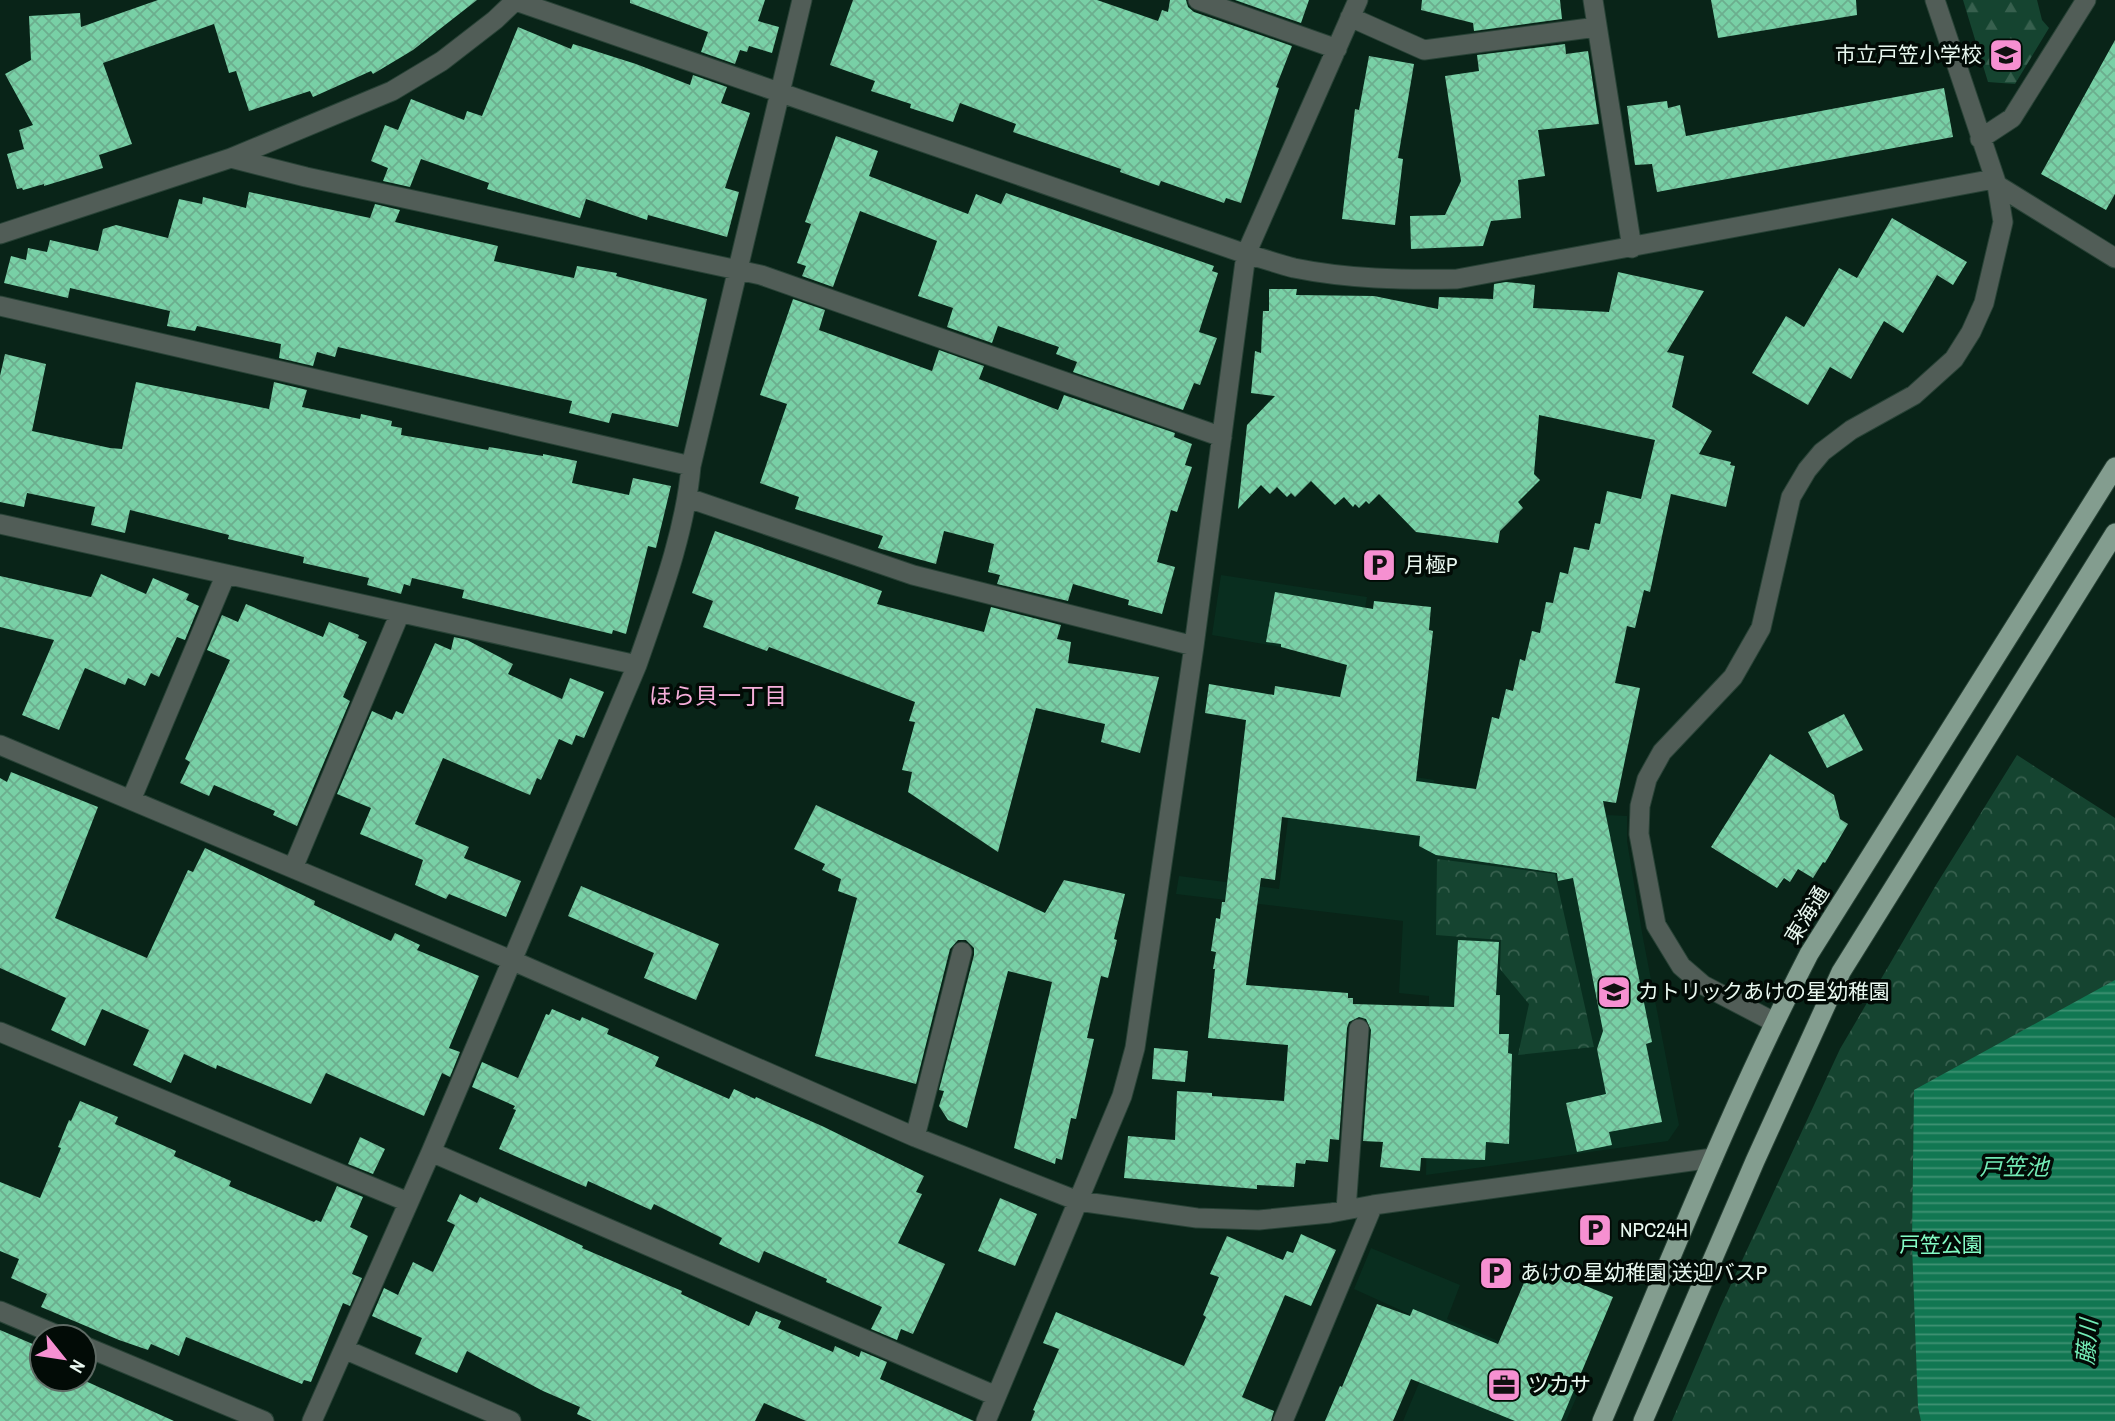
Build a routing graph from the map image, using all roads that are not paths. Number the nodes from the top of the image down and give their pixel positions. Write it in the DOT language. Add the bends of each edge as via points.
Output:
graph roads {
  1 [pos="802,0"];
  2 [pos="1198,0"];
  3 [pos="1593,0"];
  4 [pos="1935,0"];
  5 [pos="2086,0"];
  6 [pos="514,1"];
  7 [pos="1354,8"];
  8 [pos="1597,27"];
  9 [pos="1337,49"];
  10 [pos="779,91"];
  11 [pos="1980,139"];
  12 [pos="231,158"];
  13 [pos="1996,182"];
  14 [pos="0,234"];
  15 [pos="1632,248"];
  16 [pos="1246,254"];
  17 [pos="2115,258"];
  18 [pos="737,271"];
  19 [pos="0,306"];
  20 [pos="1222,436"];
  21 [pos="691,466"];
  22 [pos="2115,467"];
  23 [pos="688,498"];
  24 [pos="0,524"];
  25 [pos="2115,533"];
  26 [pos="226,573"];
  27 [pos="400,613"];
  28 [pos="1194,646"];
  29 [pos="637,665"];
  30 [pos="0,745"];
  31 [pos="131,800"];
  32 [pos="293,868"];
  33 [pos="962,952"];
  34 [pos="511,960"];
  35 [pos="1774,1021"];
  36 [pos="1359,1029"];
  37 [pos="0,1032"];
  38 [pos="915,1136"];
  39 [pos="431,1152"];
  40 [pos="1713,1158"];
  41 [pos="1078,1201"];
  42 [pos="408,1202"];
  43 [pos="1373,1205"];
  44 [pos="1346,1210"];
  45 [pos="0,1311"];
  46 [pos="29,1323"];
  47 [pos="344,1349"];
  48 [pos="98,1352"];
  49 [pos="996,1396"];
  50 [pos="264,1421"];
  51 [pos="312,1421"];
  52 [pos="511,1421"];
  53 [pos="986,1421"];
  54 [pos="1283,1421"];
  55 [pos="1602,1421"];
  56 [pos="1643,1421"];
  1 -- 10 [label="street"];
  2 -- 9 [label="street"];
  3 -- 8 [label="street"];
  4 -- 11 [label="street"];
  5 -- 11 [label="street" via="2012,118"];
  6 -- 10 [label="street"];
  6 -- 12 [label="street" via="442,61 392,91"];
  7 -- 8 [label="street" via="1424,50"];
  7 -- 9 [label="street"];
  8 -- 15 [label="street"];
  9 -- 16 [label="street"];
  10 -- 16 [label="street"];
  10 -- 18 [label="street"];
  11 -- 13 [label="street"];
  12 -- 14 [label="street"];
  12 -- 18 [label="street"];
  13 -- 15 [label="street"];
  13 -- 17 [label="street"];
  13 -- 35 [label="street" via="2003,222 1984,303 1971,332 1954,359 1914,395 1851,430 1807,470 1791,497 1761,628 1752,647 1734,677 1662,752 1647,779 1639,834 1656,925 1681,966 1703,985"];
  15 -- 16 [label="street" via="1457,279 1404,280 1290,267"];
  16 -- 20 [label="street"];
  18 -- 20 [label="street" via="761,275"];
  18 -- 21 [label="street"];
  19 -- 21 [label="street"];
  20 -- 28 [label="street"];
  21 -- 23 [label="street"];
  22 -- 35 [label="main road, 東海通" via="1809,954"];
  23 -- 28 [label="street" via="913,575"];
  23 -- 29 [label="street"];
  24 -- 26 [label="street"];
  25 -- 56 [label="main road" via="1841,972"];
  26 -- 27 [label="street"];
  26 -- 31 [label="street"];
  27 -- 29 [label="street"];
  27 -- 32 [label="street"];
  28 -- 41 [label="street" via="1135,1048 1122,1096"];
  29 -- 34 [label="street"];
  30 -- 31 [label="street"];
  31 -- 32 [label="street"];
  32 -- 34 [label="street"];
  33 -- 38 [label="street"];
  34 -- 38 [label="street"];
  34 -- 39 [label="street"];
  35 -- 40 [label="main road, 東海通"];
  36 -- 44 [label="street"];
  37 -- 42 [label="street"];
  38 -- 41 [label="street"];
  39 -- 42 [label="street"];
  39 -- 49 [label="street"];
  40 -- 43 [label="street"];
  40 -- 55 [label="main road, 東海通"];
  41 -- 44 [label="street" via="1197,1218 1259,1220"];
  41 -- 49 [label="street"];
  42 -- 47 [label="street"];
  43 -- 44 [label="street"];
  43 -- 54 [label="street"];
  45 -- 46 [label="street"];
  47 -- 51 [label="street"];
  47 -- 52 [label="street"];
  48 -- 50 [label="street"];
  49 -- 53 [label="street"];
}
